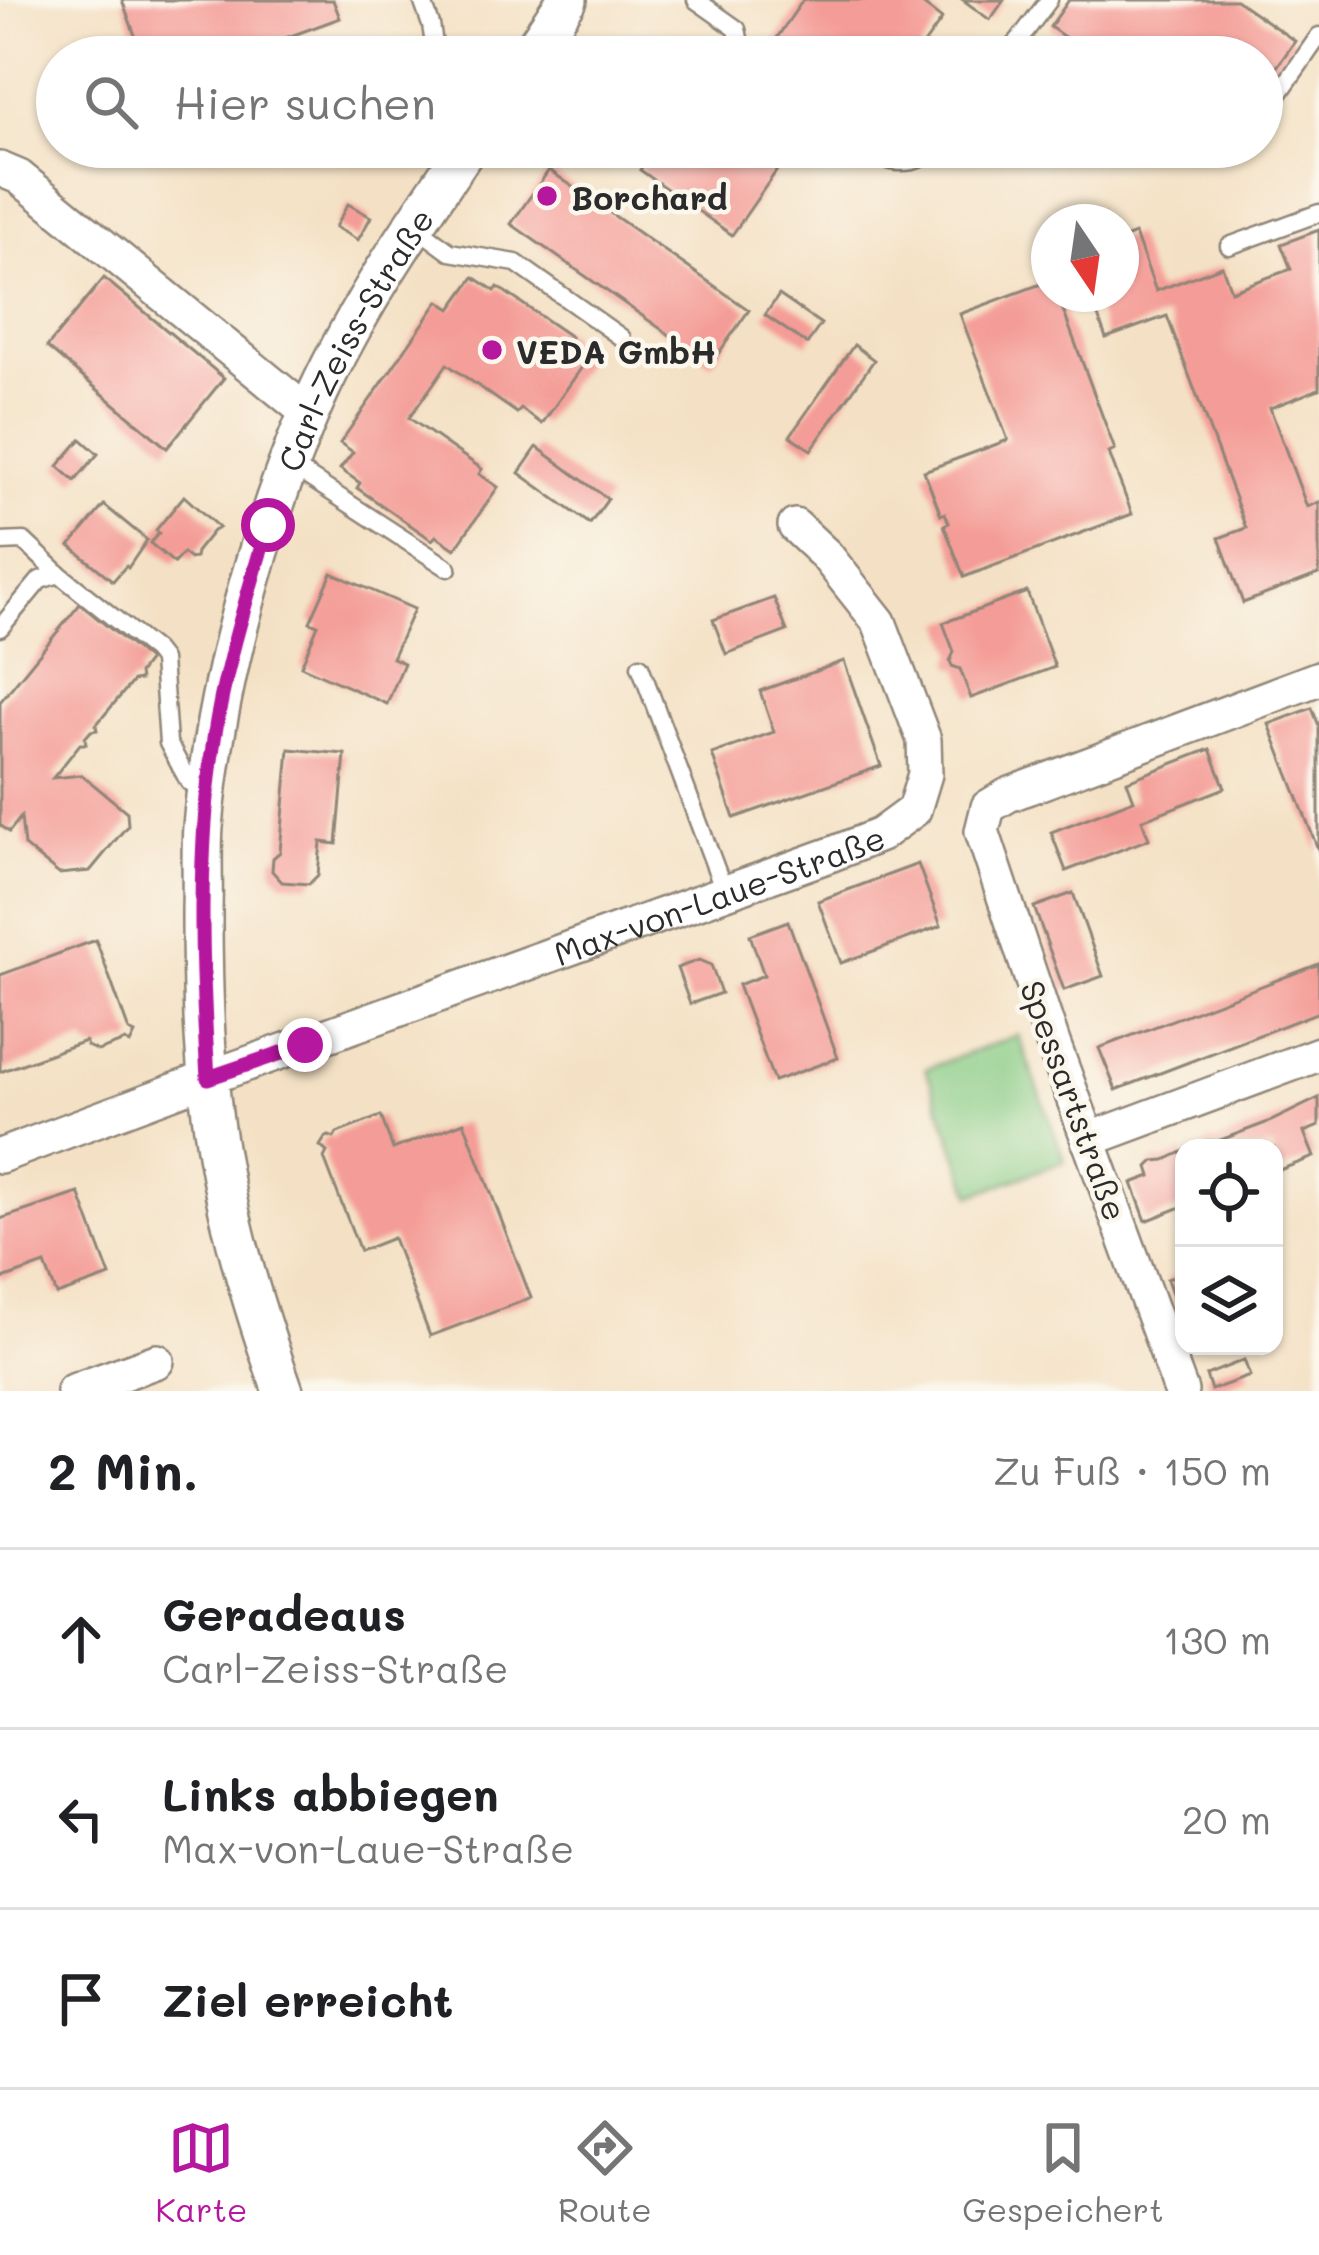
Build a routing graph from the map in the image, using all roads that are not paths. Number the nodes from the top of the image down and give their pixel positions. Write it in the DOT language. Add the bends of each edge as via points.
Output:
graph roads {
  1 [pos="422,0"];
  2 [pos="567,0"];
  3 [pos="696,0"];
  4 [pos="1049,0"];
  5 [pos="433,36"];
  6 [pos="543,36"];
  7 [pos="738,36"];
  8 [pos="1022,36"];
  9 [pos="1319,36"];
  10 [pos="1283,88"];
  11 [pos="453,168"];
  12 [pos="0,170"];
  13 [pos="1319,213"];
  14 [pos="415,226"];
  15 [pos="1229,246"];
  16 [pos="622,338"];
  17 [pos="308,414"];
  18 [pos="290,465"];
  19 [pos="795,526"];
  20 [pos="0,542"];
  21 [pos="448,568"];
  22 [pos="59,574"];
  23 [pos="0,628"];
  24 [pos="640,666"];
  25 [pos="1319,678"];
  26 [pos="208,790"];
  27 [pos="724,893"];
  28 [pos="1319,1054"];
  29 [pos="208,1078"];
  30 [pos="1088,1140"];
  31 [pos="0,1156"];
  32 [pos="158,1360"];
  33 [pos="73,1391"];
  34 [pos="283,1391"];
  35 [pos="1181,1391"];
  1 -- 5 [label="lane"];
  2 -- 6 [label="street"];
  3 -- 7 [label="lane"];
  4 -- 8 [label="lane"];
  9 -- 10 [label="lane"];
  11 -- 14 [label="street, Carl-Zeiss-Straße"];
  12 -- 17 [label="street" via="19,177"];
  13 -- 15 [label="lane"];
  14 -- 16 [label="lane" via="449,252 517,263"];
  14 -- 17 [label="street, Carl-Zeiss-Straße" via="360,310"];
  17 -- 18 [label="street, Carl-Zeiss-Straße"];
  18 -- 21 [label="lane"];
  18 -- 26 [label="street, Carl-Zeiss-Straße" via="234,643"];
  19 -- 27 [label="street, Max-von-Laue-Straße" via="879,622 923,740 926,774 914,810 880,835"];
  20 -- 22 [label="lane" via="24,542"];
  22 -- 23 [label="lane" via="40,580"];
  22 -- 26 [label="lane" via="162,660 168,743 189,782"];
  24 -- 27 [label="lane"];
  25 -- 30 [label="street, Spessartstraße" via="988,807 982,831"];
  26 -- 29 [label="street, Carl-Zeiss-Straße"];
  27 -- 29 [label="street, Max-von-Laue-Straße"];
  28 -- 30 [label="street"];
  29 -- 31 [label="street, Max-von-Laue-Straße"];
  29 -- 34 [label="street, Carl-Zeiss-Straße" via="247,1282"];
  30 -- 35 [label="street, Spessartstraße"];
  32 -- 33 [label="street"];
}
